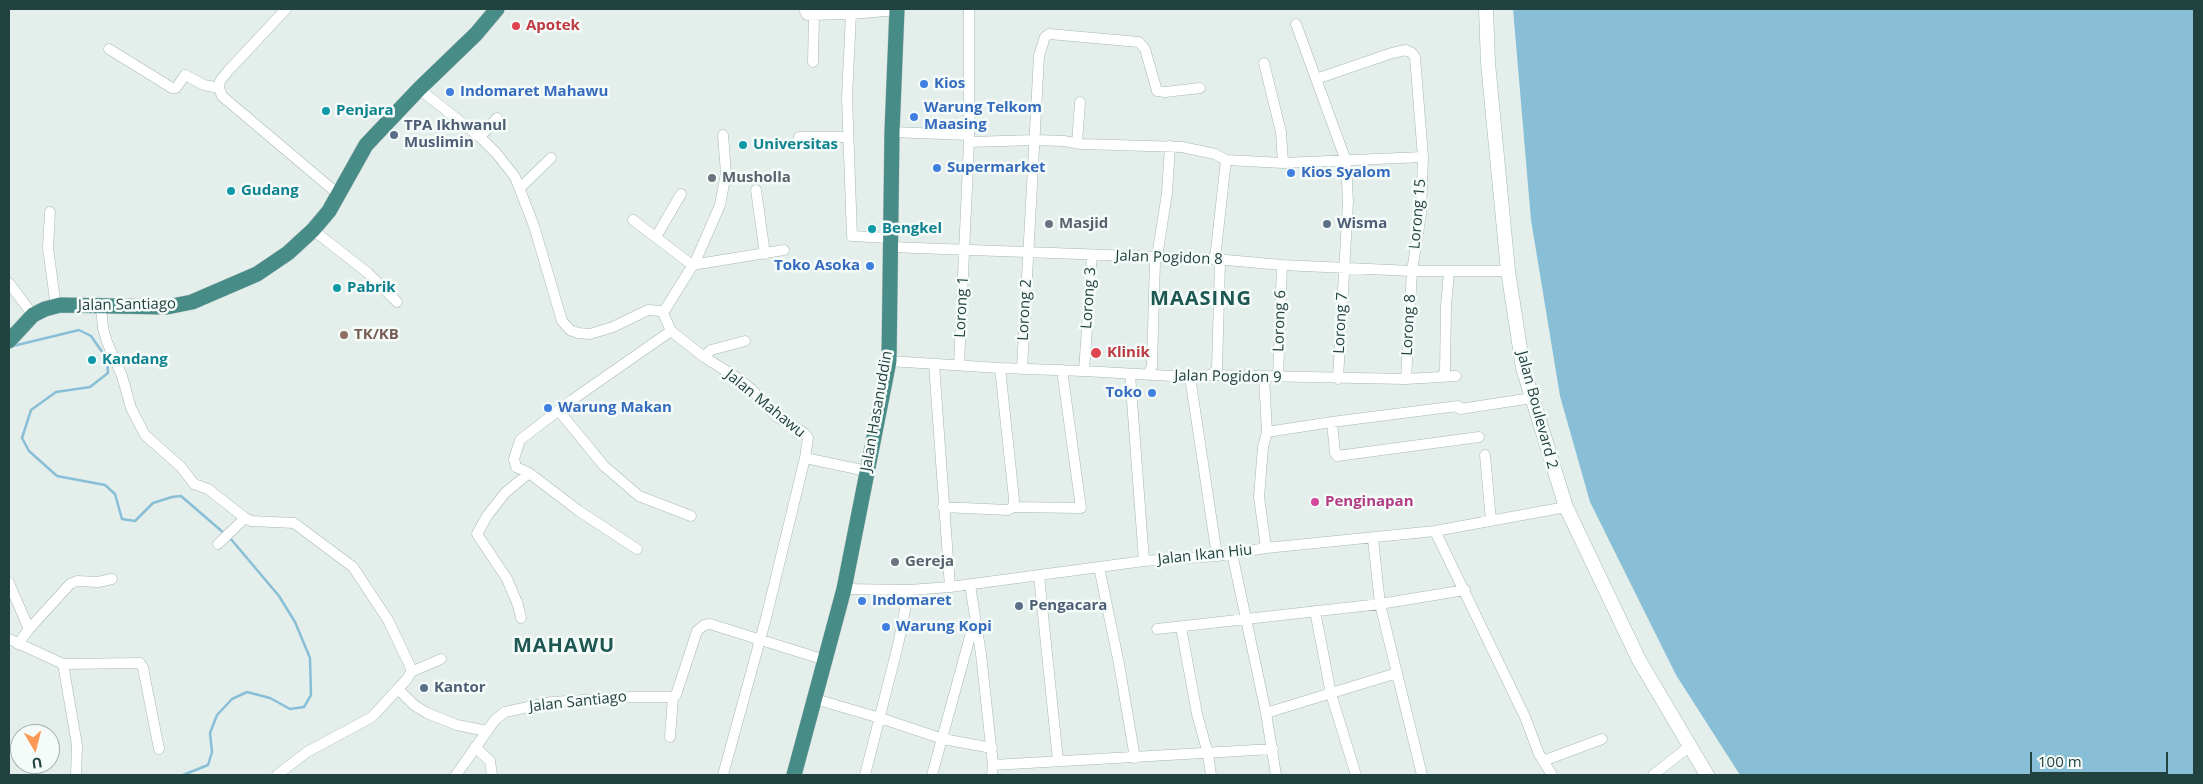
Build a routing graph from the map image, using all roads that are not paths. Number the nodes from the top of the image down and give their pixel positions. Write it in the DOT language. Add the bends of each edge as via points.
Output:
graph roads {
  1 [pos="286,9"];
  2 [pos="497,9"];
  3 [pos="804,9"];
  4 [pos="897,9"];
  5 [pos="969,9"];
  6 [pos="1486,9"];
  7 [pos="851,14"];
  8 [pos="814,16"];
  9 [pos="1296,24"];
  10 [pos="109,49"];
  11 [pos="813,62"];
  12 [pos="1264,63"];
  13 [pos="1316,79"];
  14 [pos="219,88"];
  15 [pos="1200,88"];
  16 [pos="420,89"];
  17 [pos="1080,102"];
  18 [pos="497,118"];
  19 [pos="892,132"];
  20 [pos="723,134"];
  21 [pos="480,137"];
  22 [pos="799,137"];
  23 [pos="848,137"];
  24 [pos="968,138"];
  25 [pos="1036,140"];
  26 [pos="1077,143"];
  27 [pos="1170,146"];
  28 [pos="1422,157"];
  29 [pos="551,158"];
  30 [pos="1226,160"];
  31 [pos="1346,161"];
  32 [pos="1283,163"];
  33 [pos="521,187"];
  34 [pos="756,190"];
  35 [pos="338,194"];
  36 [pos="681,194"];
  37 [pos="50,212"];
  38 [pos="633,220"];
  39 [pos="313,230"];
  40 [pos="656,237"];
  41 [pos="890,242"];
  42 [pos="784,250"];
  43 [pos="965,250"];
  44 [pos="1028,252"];
  45 [pos="765,254"];
  46 [pos="1092,255"];
  47 [pos="1154,257"];
  48 [pos="1215,259"];
  49 [pos="1282,264"];
  50 [pos="692,265"];
  51 [pos="1344,268"];
  52 [pos="1412,270"];
  53 [pos="1449,272"];
  54 [pos="1508,272"];
  55 [pos="9,283"];
  56 [pos="396,302"];
  57 [pos="56,306"];
  58 [pos="101,306"];
  59 [pos="663,314"];
  60 [pos="33,315"];
  61 [pos="671,331"];
  62 [pos="11,338"];
  63 [pos="745,341"];
  64 [pos="704,357"];
  65 [pos="889,361"];
  66 [pos="934,364"];
  67 [pos="959,365"];
  68 [pos="1000,368"];
  69 [pos="1022,369"];
  70 [pos="1062,370"];
  71 [pos="1084,371"];
  72 [pos="1130,374"];
  73 [pos="1148,375"];
  74 [pos="1211,375"];
  75 [pos="1456,376"];
  76 [pos="1190,377"];
  77 [pos="1264,377"];
  78 [pos="1440,377"];
  79 [pos="1278,378"];
  80 [pos="1338,379"];
  81 [pos="1406,379"];
  82 [pos="1532,398"];
  83 [pos="558,411"];
  84 [pos="1332,422"];
  85 [pos="1267,432"];
  86 [pos="1479,437"];
  87 [pos="1485,455"];
  88 [pos="806,458"];
  89 [pos="867,471"];
  90 [pos="529,473"];
  91 [pos="1013,506"];
  92 [pos="943,507"];
  93 [pos="1566,507"];
  94 [pos="691,516"];
  95 [pos="245,518"];
  96 [pos="1491,521"];
  97 [pos="1435,531"];
  98 [pos="224,538"];
  99 [pos="1373,539"];
  100 [pos="1266,548"];
  101 [pos="637,549"];
  102 [pos="1232,553"];
  103 [pos="1217,556"];
  104 [pos="1144,561"];
  105 [pos="1099,567"];
  106 [pos="1039,576"];
  107 [pos="112,579"];
  108 [pos="9,583"];
  109 [pos="970,585"];
  110 [pos="950,587"];
  111 [pos="844,589"];
  112 [pos="909,590"];
  113 [pos="1465,590"];
  114 [pos="1380,604"];
  115 [pos="1315,611"];
  116 [pos="522,618"];
  117 [pos="1246,618"];
  118 [pos="975,620"];
  119 [pos="1181,627"];
  120 [pos="29,629"];
  121 [pos="1157,629"];
  122 [pos="9,638"];
  123 [pos="760,640"];
  124 [pos="18,644"];
  125 [pos="440,659"];
  126 [pos="825,660"];
  127 [pos="63,664"];
  128 [pos="411,672"];
  129 [pos="1396,674"];
  130 [pos="398,689"];
  131 [pos="1331,694"];
  132 [pos="672,697"];
  133 [pos="815,699"];
  134 [pos="1266,713"];
  135 [pos="880,718"];
  136 [pos="487,731"];
  137 [pos="670,737"];
  138 [pos="943,739"];
  139 [pos="1602,739"];
  140 [pos="1690,746"];
  141 [pos="475,747"];
  142 [pos="992,748"];
  143 [pos="159,749"];
  144 [pos="1273,750"];
  145 [pos="1208,754"];
  146 [pos="1135,758"];
  147 [pos="1058,760"];
  148 [pos="1543,761"];
  149 [pos="993,770"];
  150 [pos="76,775"];
  151 [pos="277,775"];
  152 [pos="456,775"];
  153 [pos="492,775"];
  154 [pos="723,775"];
  155 [pos="794,775"];
  156 [pos="865,775"];
  157 [pos="932,775"];
  158 [pos="1211,775"];
  159 [pos="1276,775"];
  160 [pos="1356,775"];
  161 [pos="1422,775"];
  162 [pos="1552,775"];
  163 [pos="1653,775"];
  164 [pos="1707,775"];
  1 -- 14 [label="street" via="228,71"];
  2 -- 16 [label="highway, Jalan Santiago"];
  3 -- 8 [label="street" via="807,15"];
  4 -- 7 [label="street"];
  4 -- 19 [label="highway, Jalan Hasanuddin"];
  5 -- 24 [label="street, Lorong 1"];
  6 -- 54 [label="main road, Jalan Boulevard 2" via="1488,63"];
  7 -- 8 [label="street"];
  7 -- 23 [label="street"];
  8 -- 11 [label="street"];
  9 -- 13 [label="street, Lorong 7"];
  10 -- 14 [label="street" via="172,88 176,88 185,75 204,85"];
  12 -- 32 [label="street" via="1280,132"];
  13 -- 28 [label="street, Lorong 15" via="1376,57 1406,50 1412,53 1415,57"];
  13 -- 31 [label="street, Lorong 7"];
  14 -- 35 [label="street" via="222,96"];
  15 -- 25 [label="street, Lorong 2" via="1157,91 1145,49 1139,42 1048,34 1039,56"];
  16 -- 21 [label="street"];
  16 -- 35 [label="highway, Jalan Santiago" via="366,145"];
  17 -- 26 [label="street"];
  18 -- 21 [label="street"];
  19 -- 24 [label="street"];
  19 -- 41 [label="highway, Jalan Hasanuddin"];
  20 -- 50 [label="street" via="726,174 720,205"];
  21 -- 33 [label="street" via="505,163"];
  22 -- 23 [label="street"];
  23 -- 41 [label="street, Jalan Pogidon 8" via="852,236"];
  24 -- 25 [label="street"];
  24 -- 43 [label="street, Lorong 1"];
  25 -- 26 [label="street"];
  25 -- 44 [label="street, Lorong 2"];
  26 -- 27 [label="street"];
  27 -- 30 [label="street" via="1215,154"];
  27 -- 47 [label="street" via="1168,193"];
  28 -- 31 [label="street"];
  28 -- 52 [label="street, Lorong 15" via="1421,214"];
  29 -- 33 [label="street"];
  30 -- 32 [label="street"];
  30 -- 48 [label="street"];
  31 -- 32 [label="street"];
  31 -- 51 [label="street, Lorong 7" via="1348,202"];
  33 -- 59 [label="street" via="562,321 570,330 590,334 648,310"];
  34 -- 45 [label="street"];
  35 -- 39 [label="highway, Jalan Santiago"];
  36 -- 40 [label="street"];
  37 -- 57 [label="street" via="48,248"];
  38 -- 40 [label="street"];
  39 -- 56 [label="street" via="368,273"];
  39 -- 58 [label="highway, Jalan Santiago" via="257,274 192,302 168,307"];
  40 -- 50 [label="street"];
  41 -- 43 [label="street, Jalan Pogidon 8"];
  41 -- 65 [label="highway, Jalan Hasanuddin"];
  42 -- 45 [label="street"];
  43 -- 44 [label="street, Jalan Pogidon 8"];
  43 -- 67 [label="street, Lorong 1"];
  44 -- 46 [label="street, Jalan Pogidon 8"];
  44 -- 69 [label="street, Lorong 2"];
  45 -- 50 [label="street"];
  46 -- 47 [label="street, Jalan Pogidon 8"];
  46 -- 71 [label="street, Lorong 3"];
  47 -- 48 [label="street, Jalan Pogidon 8"];
  47 -- 73 [label="street" via="1152,366"];
  48 -- 49 [label="street, Jalan Pogidon 8"];
  48 -- 74 [label="street" via="1220,263 1217,369"];
  49 -- 51 [label="street, Jalan Pogidon 8"];
  49 -- 79 [label="street, Lorong 6"];
  50 -- 59 [label="street"];
  51 -- 52 [label="street, Jalan Pogidon 8"];
  51 -- 80 [label="street, Lorong 7"];
  52 -- 53 [label="street, Jalan Pogidon 8"];
  52 -- 81 [label="street, Lorong 8"];
  53 -- 54 [label="street, Jalan Pogidon 8"];
  53 -- 78 [label="street" via="1445,372"];
  54 -- 82 [label="main road, Jalan Boulevard 2" via="1523,368"];
  55 -- 60 [label="street"];
  57 -- 58 [label="highway, Jalan Santiago"];
  57 -- 60 [label="highway, Jalan Santiago"];
  58 -- 95 [label="street" via="107,342 131,408 145,435 181,467 194,484 208,489"];
  59 -- 61 [label="street, Jalan Mahawu"];
  60 -- 62 [label="highway, Jalan Santiago"];
  61 -- 64 [label="street, Jalan Mahawu"];
  61 -- 83 [label="street"];
  63 -- 64 [label="street" via="711,350"];
  64 -- 88 [label="street, Jalan Mahawu" via="751,389 777,417 806,434 809,440"];
  65 -- 66 [label="street, Jalan Pogidon 9"];
  65 -- 89 [label="highway, Jalan Hasanuddin"];
  66 -- 67 [label="street, Jalan Pogidon 9"];
  66 -- 92 [label="street"];
  67 -- 68 [label="street, Jalan Pogidon 9"];
  68 -- 69 [label="street, Jalan Pogidon 9"];
  68 -- 91 [label="street"];
  69 -- 70 [label="street, Jalan Pogidon 9"];
  70 -- 71 [label="street, Jalan Pogidon 9"];
  70 -- 91 [label="street" via="1081,508"];
  71 -- 72 [label="street, Jalan Pogidon 9"];
  72 -- 73 [label="street, Jalan Pogidon 9"];
  72 -- 104 [label="street"];
  73 -- 76 [label="street, Jalan Pogidon 9"];
  74 -- 76 [label="street, Jalan Pogidon 9"];
  74 -- 77 [label="street, Jalan Pogidon 9"];
  75 -- 78 [label="street, Jalan Pogidon 9"];
  76 -- 103 [label="street"];
  77 -- 79 [label="street, Jalan Pogidon 9"];
  77 -- 85 [label="street"];
  78 -- 81 [label="street, Jalan Pogidon 9"];
  79 -- 80 [label="street, Jalan Pogidon 9"];
  80 -- 81 [label="street, Jalan Pogidon 9"];
  82 -- 84 [label="street"];
  82 -- 93 [label="main road, Jalan Boulevard 2"];
  83 -- 90 [label="street" via="520,440 517,446 514,464"];
  83 -- 94 [label="street" via="604,466 638,496"];
  84 -- 85 [label="street"];
  84 -- 86 [label="street" via="1337,456"];
  85 -- 100 [label="street" via="1260,497"];
  87 -- 96 [label="street"];
  88 -- 89 [label="street"];
  88 -- 123 [label="street, Jalan Mahawu"];
  89 -- 111 [label="highway, Jalan Hasanuddin"];
  90 -- 101 [label="street"];
  90 -- 116 [label="street" via="505,493 477,534 507,579"];
  91 -- 92 [label="street" via="1008,510"];
  92 -- 110 [label="street"];
  93 -- 96 [label="street, Jalan Ikan Hiu"];
  93 -- 140 [label="main road, Jalan Boulevard 2" via="1639,660"];
  95 -- 98 [label="street"];
  95 -- 128 [label="street" via="294,523 353,568 388,620"];
  96 -- 97 [label="street, Jalan Ikan Hiu"];
  97 -- 99 [label="street, Jalan Ikan Hiu"];
  97 -- 113 [label="street"];
  99 -- 100 [label="street, Jalan Ikan Hiu"];
  99 -- 114 [label="street"];
  100 -- 102 [label="street, Jalan Ikan Hiu"];
  102 -- 103 [label="street, Jalan Ikan Hiu"];
  102 -- 117 [label="street"];
  103 -- 104 [label="street, Jalan Ikan Hiu"];
  104 -- 105 [label="street, Jalan Ikan Hiu"];
  105 -- 106 [label="street, Jalan Ikan Hiu"];
  105 -- 146 [label="street"];
  106 -- 109 [label="street, Jalan Ikan Hiu"];
  106 -- 147 [label="street"];
  107 -- 120 [label="street" via="73,582"];
  108 -- 120 [label="street"];
  109 -- 110 [label="street, Jalan Ikan Hiu"];
  109 -- 118 [label="street"];
  110 -- 112 [label="street, Jalan Ikan Hiu"];
  111 -- 112 [label="street, Jalan Ikan Hiu"];
  111 -- 126 [label="highway, Jalan Hasanuddin"];
  112 -- 135 [label="street"];
  113 -- 114 [label="street"];
  113 -- 148 [label="street"];
  114 -- 115 [label="street"];
  114 -- 129 [label="street"];
  115 -- 117 [label="street"];
  115 -- 131 [label="street"];
  117 -- 119 [label="street"];
  117 -- 134 [label="street"];
  118 -- 138 [label="street"];
  118 -- 142 [label="street"];
  119 -- 121 [label="street"];
  119 -- 145 [label="street"];
  120 -- 124 [label="street"];
  122 -- 124 [label="street"];
  123 -- 126 [label="street"];
  123 -- 132 [label="street" via="710,624 702,626 690,649 678,692"];
  123 -- 154 [label="street"];
  124 -- 127 [label="street"];
  125 -- 128 [label="street"];
  126 -- 133 [label="highway, Jalan Hasanuddin"];
  127 -- 143 [label="street" via="140,663"];
  127 -- 150 [label="street" via="77,745"];
  128 -- 130 [label="street"];
  129 -- 131 [label="street"];
  129 -- 161 [label="street"];
  130 -- 136 [label="street" via="426,713 457,725"];
  130 -- 151 [label="street" via="372,717 307,752"];
  131 -- 134 [label="street"];
  131 -- 160 [label="street"];
  132 -- 136 [label="street, Jalan Santiago" via="632,696 552,702 506,712"];
  132 -- 137 [label="street"];
  133 -- 135 [label="street"];
  133 -- 155 [label="highway, Jalan Hasanuddin"];
  134 -- 144 [label="street"];
  135 -- 138 [label="street"];
  135 -- 156 [label="street"];
  136 -- 141 [label="street, Jalan Santiago"];
  138 -- 142 [label="street"];
  138 -- 157 [label="street"];
  139 -- 148 [label="street"];
  140 -- 163 [label="street"];
  140 -- 164 [label="main road, Jalan Boulevard 2"];
  141 -- 152 [label="street, Jalan Santiago"];
  141 -- 153 [label="street" via="490,761"];
  142 -- 149 [label="street"];
  144 -- 145 [label="street"];
  144 -- 159 [label="street"];
  145 -- 146 [label="street"];
  145 -- 158 [label="street"];
  146 -- 147 [label="street"];
  147 -- 149 [label="street"];
  148 -- 162 [label="street"];
}
